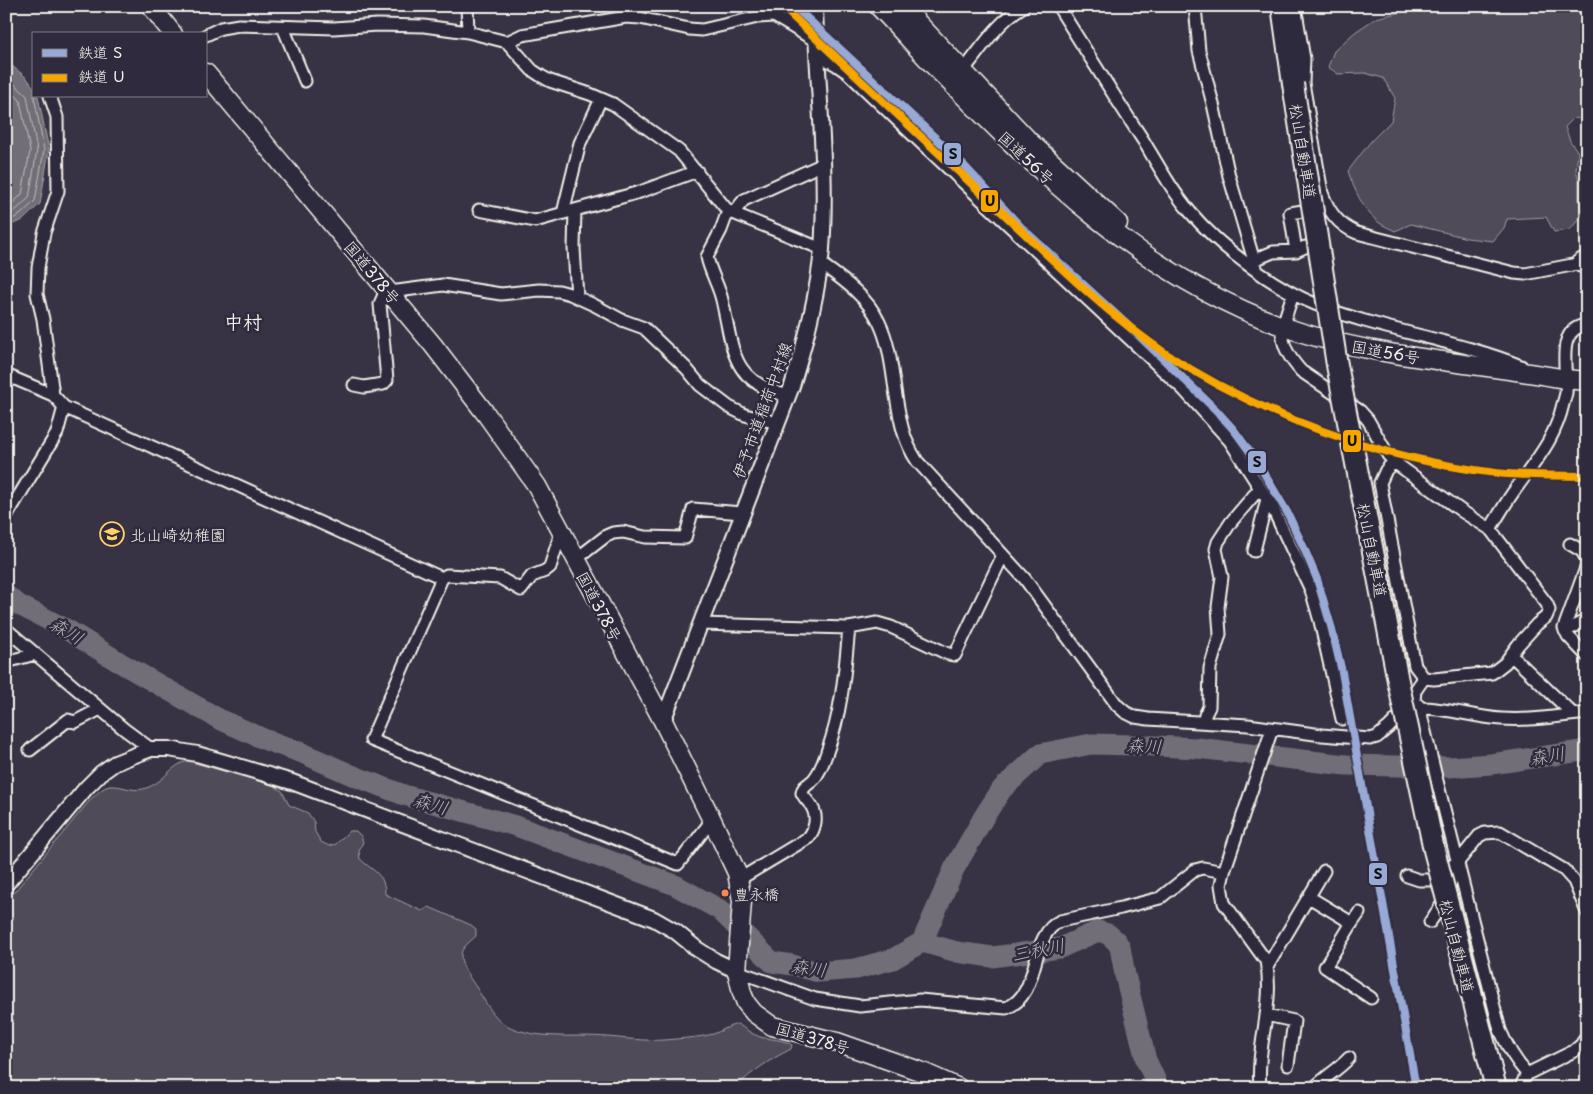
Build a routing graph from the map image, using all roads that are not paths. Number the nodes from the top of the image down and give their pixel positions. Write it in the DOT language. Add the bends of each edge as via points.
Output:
graph roads {
  1 [pos="151,6"];
  2 [pos="468,6"];
  3 [pos="815,6"];
  4 [pos="878,6"];
  5 [pos="902,6"];
  6 [pos="1024,6"];
  7 [pos="1058,6"];
  8 [pos="1195,6"];
  9 [pos="1286,10"];
  10 [pos="772,11"];
  11 [pos="283,27"];
  12 [pos="171,32"];
  13 [pos="468,32"];
  14 [pos="208,34"];
  15 [pos="507,42"];
  16 [pos="816,48"];
  17 [pos="963,70"];
  18 [pos="208,75"];
  19 [pos="305,82"];
  20 [pos="51,98"];
  21 [pos="601,99"];
  22 [pos="823,164"];
  23 [pos="696,171"];
  24 [pos="1328,208"];
  25 [pos="479,210"];
  26 [pos="575,210"];
  27 [pos="731,212"];
  28 [pos="563,213"];
  29 [pos="821,256"];
  30 [pos="1587,256"];
  31 [pos="1254,260"];
  32 [pos="1582,265"];
  33 [pos="1257,271"];
  34 [pos="1195,286"];
  35 [pos="390,292"];
  36 [pos="1292,294"];
  37 [pos="577,297"];
  38 [pos="1587,325"];
  39 [pos="1282,326"];
  40 [pos="6,375"];
  41 [pos="1545,376"];
  42 [pos="1565,380"];
  43 [pos="1587,381"];
  44 [pos="354,385"];
  45 [pos="52,395"];
  46 [pos="788,396"];
  47 [pos="64,407"];
  48 [pos="778,423"];
  49 [pos="1394,462"];
  50 [pos="1260,488"];
  51 [pos="1267,500"];
  52 [pos="742,513"];
  53 [pos="6,517"];
  54 [pos="1490,529"];
  55 [pos="561,532"];
  56 [pos="1570,544"];
  57 [pos="1254,551"];
  58 [pos="1003,555"];
  59 [pos="575,560"];
  60 [pos="1587,560"];
  61 [pos="1587,566"];
  62 [pos="442,578"];
  63 [pos="1587,620"];
  64 [pos="700,624"];
  65 [pos="849,628"];
  66 [pos="6,629"];
  67 [pos="1565,631"];
  68 [pos="35,654"];
  69 [pos="1511,655"];
  70 [pos="1587,656"];
  71 [pos="6,662"];
  72 [pos="1424,678"];
  73 [pos="1417,704"];
  74 [pos="100,709"];
  75 [pos="1587,712"];
  76 [pos="1573,714"];
  77 [pos="1342,719"];
  78 [pos="663,721"];
  79 [pos="1204,722"];
  80 [pos="1270,734"];
  81 [pos="151,749"];
  82 [pos="30,750"];
  83 [pos="712,820"];
  84 [pos="1458,862"];
  85 [pos="1224,872"];
  86 [pos="1324,872"];
  87 [pos="1407,876"];
  88 [pos="738,880"];
  89 [pos="6,884"];
  90 [pos="1309,897"];
  91 [pos="1587,912"];
  92 [pos="1359,913"];
  93 [pos="1430,922"];
  94 [pos="1352,923"];
  95 [pos="1267,966"];
  96 [pos="737,971"];
  97 [pos="1372,998"];
  98 [pos="1266,1015"];
  99 [pos="1587,1036"];
  100 [pos="1349,1058"];
  101 [pos="1288,1065"];
  102 [pos="1527,1074"];
  103 [pos="959,1088"];
  104 [pos="1260,1088"];
  105 [pos="1314,1088"];
  106 [pos="1496,1088"];
  107 [pos="1518,1088"];
  1 -- 12 [label="highway"];
  2 -- 13 [label="street"];
  3 -- 16 [label="street, 伊予市道稲荷中村線"];
  4 -- 34 [label="highway, 国道56号" via="1019,151 1084,210 1134,248"];
  5 -- 17 [label="highway, 国道56号"];
  6 -- 17 [label="street" via="1005,21"];
  7 -- 33 [label="street" via="1190,212"];
  8 -- 31 [label="street" via="1199,51 1229,176"];
  9 -- 24 [label="street" via="1304,59 1303,83 1322,193"];
  9 -- 106 [label="highway, 松山自動車道, bridge" via="1293,84 1338,365 1398,681 1434,850"];
  10 -- 15 [label="street" via="702,30 626,17 522,36"];
  10 -- 16 [label="street"];
  11 -- 13 [label="street" via="424,26"];
  11 -- 14 [label="street" via="239,24"];
  11 -- 19 [label="street"];
  13 -- 15 [label="street"];
  15 -- 21 [label="street" via="541,76"];
  16 -- 22 [label="street, 伊予市道稲荷中村線"];
  16 -- 50 [label="street" via="848,73 1178,384 1230,441"];
  17 -- 34 [label="highway, 国道56号" via="1029,141 1139,241"];
  18 -- 35 [label="highway, 国道378号"];
  20 -- 45 [label="street" via="57,117 58,191 44,233 37,294"];
  21 -- 23 [label="street" via="668,143"];
  21 -- 28 [label="street" via="580,143"];
  22 -- 27 [label="street" via="744,200"];
  22 -- 29 [label="street, 伊予市道稲荷中村線"];
  23 -- 26 [label="street" via="640,192"];
  23 -- 27 [label="street"];
  24 -- 31 [label="street" via="1290,213 1300,249 1272,252"];
  24 -- 32 [label="street" via="1338,222 1357,233 1514,273"];
  25 -- 28 [label="street" via="535,220"];
  26 -- 28 [label="street"];
  26 -- 37 [label="street"];
  27 -- 29 [label="street"];
  27 -- 46 [label="street" via="708,257 722,298 736,359 760,387"];
  29 -- 46 [label="street, 伊予市道稲荷中村線" via="803,349"];
  29 -- 58 [label="street" via="860,296 879,322 890,358 908,448"];
  30 -- 32 [label="street" via="1578,261"];
  31 -- 33 [label="street"];
  33 -- 36 [label="street"];
  34 -- 39 [label="highway, 国道56号"];
  35 -- 37 [label="street" via="443,285 501,294 549,290"];
  35 -- 44 [label="street" via="380,304 387,380 383,384 364,387"];
  35 -- 55 [label="highway, 国道378号" via="486,414 537,486"];
  36 -- 39 [label="street"];
  36 -- 41 [label="street" via="1341,313 1511,362"];
  37 -- 48 [label="street" via="644,328 700,384 729,407 745,415"];
  38 -- 42 [label="street" via="1580,325 1566,341"];
  39 -- 41 [label="highway, 国道56号" via="1372,349"];
  39 -- 49 [label="street" via="1282,340 1293,363 1300,371 1360,410"];
  40 -- 45 [label="street"];
  41 -- 42 [label="highway, 国道56号"];
  42 -- 43 [label="highway, 国道56号"];
  42 -- 54 [label="street" via="1566,393 1558,423"];
  45 -- 47 [label="street"];
  46 -- 48 [label="street, 伊予市道稲荷中村線"];
  47 -- 53 [label="street" via="57,433"];
  47 -- 62 [label="street"];
  48 -- 52 [label="street, 伊予市道稲荷中村線"];
  49 -- 54 [label="street"];
  49 -- 72 [label="street" via="1380,483 1415,666"];
  50 -- 51 [label="street"];
  50 -- 79 [label="street" via="1230,522 1216,550 1222,577 1218,607 1220,634 1210,668 1209,707"];
  51 -- 57 [label="street"];
  51 -- 77 [label="street" via="1310,590"];
  52 -- 59 [label="street" via="693,508 685,538 614,533"];
  52 -- 64 [label="street, 伊予市道稲荷中村線"];
  54 -- 69 [label="street" via="1549,610"];
  55 -- 59 [label="highway, 国道378号"];
  55 -- 62 [label="street" via="550,567 532,576 521,590 500,578 447,575"];
  56 -- 60 [label="street" via="1582,551"];
  58 -- 65 [label="street" via="955,655 883,624"];
  58 -- 79 [label="street" via="1039,596 1108,694 1125,712 1148,719"];
  59 -- 78 [label="highway, 国道378号"];
  61 -- 67 [label="street" via="1565,622"];
  62 -- 83 [label="street" via="371,740 678,864"];
  63 -- 67 [label="street"];
  64 -- 65 [label="street"];
  64 -- 78 [label="street, 伊予市道稲荷中村線"];
  65 -- 88 [label="street" via="836,724 815,778 802,789 815,816 814,829 808,838"];
  66 -- 68 [label="street"];
  67 -- 70 [label="street"];
  68 -- 71 [label="street"];
  68 -- 74 [label="street"];
  69 -- 72 [label="street" via="1492,673"];
  69 -- 76 [label="street"];
  72 -- 73 [label="street" via="1415,691"];
  73 -- 76 [label="street" via="1483,717 1519,720"];
  73 -- 80 [label="street" via="1377,737 1370,739"];
  73 -- 84 [label="street"];
  74 -- 81 [label="street"];
  74 -- 82 [label="street" via="75,722 68,720"];
  75 -- 76 [label="street"];
  78 -- 83 [label="highway, 国道378号"];
  79 -- 80 [label="street" via="1248,725"];
  80 -- 85 [label="street"];
  81 -- 89 [label="street" via="115,763 96,778"];
  81 -- 96 [label="street" via="197,754 292,782 522,868 654,919 716,961"];
  83 -- 88 [label="highway, 国道378号"];
  84 -- 87 [label="street" via="1430,880"];
  84 -- 91 [label="street" via="1479,836 1500,832 1564,870 1574,881"];
  84 -- 93 [label="street" via="1443,903"];
  84 -- 102 [label="street" via="1500,1030 1506,1046"];
  85 -- 95 [label="street" via="1221,885 1224,903 1266,960"];
  85 -- 96 [label="street" via="1203,868 1195,870 1160,898 1053,924 1042,942 1021,999 1006,1008 920,1000 860,1006 815,999"];
  86 -- 90 [label="street"];
  88 -- 96 [label="highway, 国道378号" via="742,901"];
  90 -- 94 [label="street"];
  90 -- 95 [label="street"];
  92 -- 94 [label="street"];
  94 -- 97 [label="street" via="1325,967"];
  95 -- 98 [label="street"];
  96 -- 103 [label="highway, 国道378号" via="746,1003 772,1026 837,1042"];
  98 -- 101 [label="street" via="1294,1020"];
  98 -- 104 [label="street" via="1260,1054"];
  99 -- 102 [label="street" via="1574,1051"];
  100 -- 105 [label="street"];
  102 -- 107 [label="street"];
}
